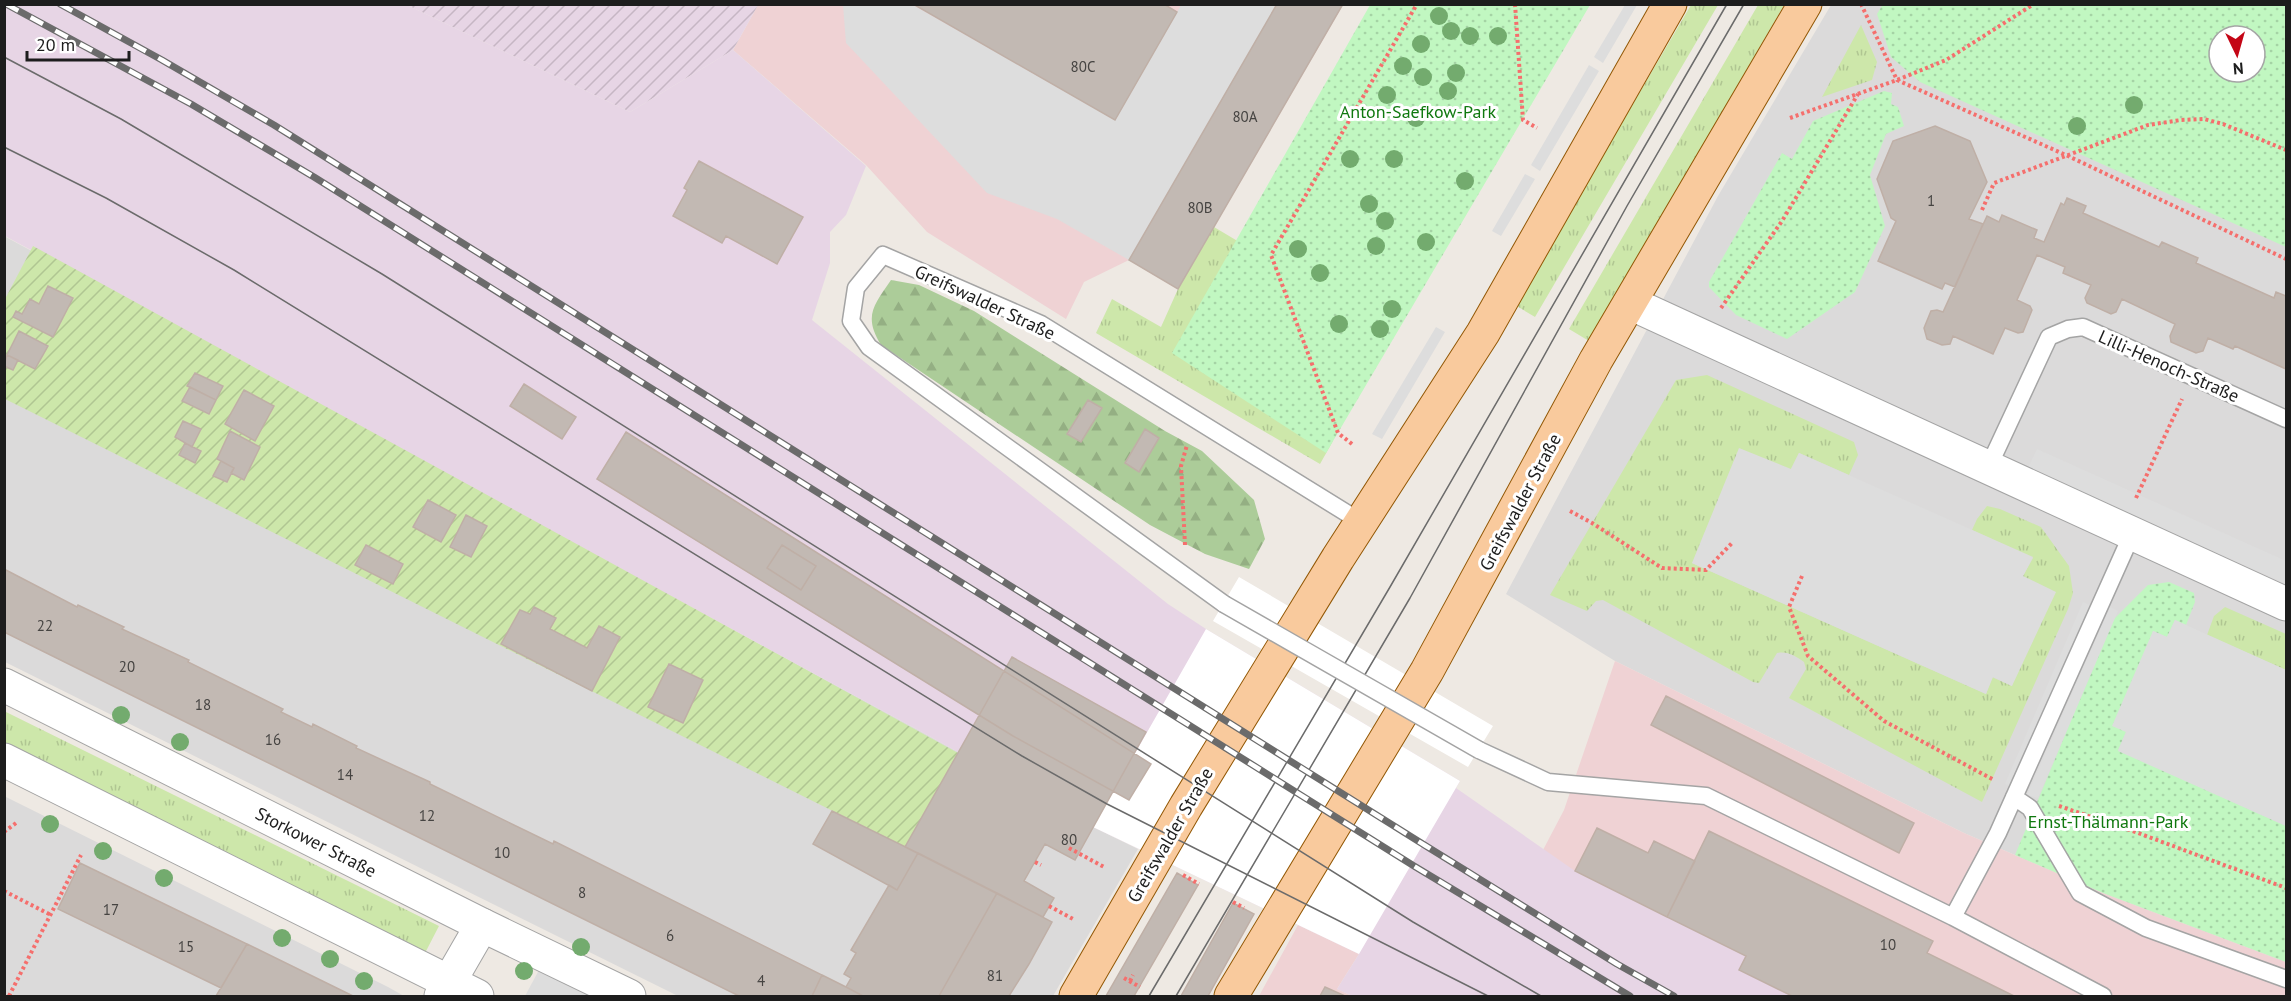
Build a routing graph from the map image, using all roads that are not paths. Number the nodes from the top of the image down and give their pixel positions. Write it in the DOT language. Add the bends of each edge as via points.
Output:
graph roads {
  1 [pos="1670,4"];
  2 [pos="1805,4"];
  3 [pos="1630,303"];
  4 [pos="2286,420"];
  5 [pos="1988,468"];
  6 [pos="1361,522"];
  7 [pos="2127,531"];
  8 [pos="2286,604"];
  9 [pos="4,685"];
  10 [pos="4,760"];
  11 [pos="2014,797"];
  12 [pos="1953,917"];
  13 [pos="482,925"];
  14 [pos="2286,979"];
  15 [pos="456,992"];
  16 [pos="629,996"];
  17 [pos="1076,996"];
  18 [pos="1232,996"];
  19 [pos="2103,996"];
  1 -- 6 [label="main road, Greifswalder Straße" via="1484,333"];
  2 -- 3 [label="main road, Greifswalder Straße"];
  3 -- 5 [label="street"];
  3 -- 18 [label="main road, Greifswalder Straße" via="1427,671"];
  4 -- 5 [label="lane, Lilli-Henoch-Straße" via="2083,327 2049,338"];
  5 -- 7 [label="street"];
  6 -- 12 [label="lane, Greifswalder Straße, bridge" via="1041,324 883,255 856,288 851,321 869,347 1224,604 1479,750 1548,782 1706,796"];
  6 -- 17 [label="main road, Greifswalder Straße" via="1186,806"];
  7 -- 8 [label="street"];
  7 -- 11 [label="lane"];
  9 -- 13 [label="street, Storkower Straße"];
  10 -- 15 [label="street"];
  11 -- 12 [label="lane"];
  11 -- 14 [label="lane" via="2030,808 2080,893 2146,928"];
  12 -- 19 [label="lane"];
  13 -- 15 [label="street"];
  13 -- 16 [label="street, Storkower Straße"];
}
